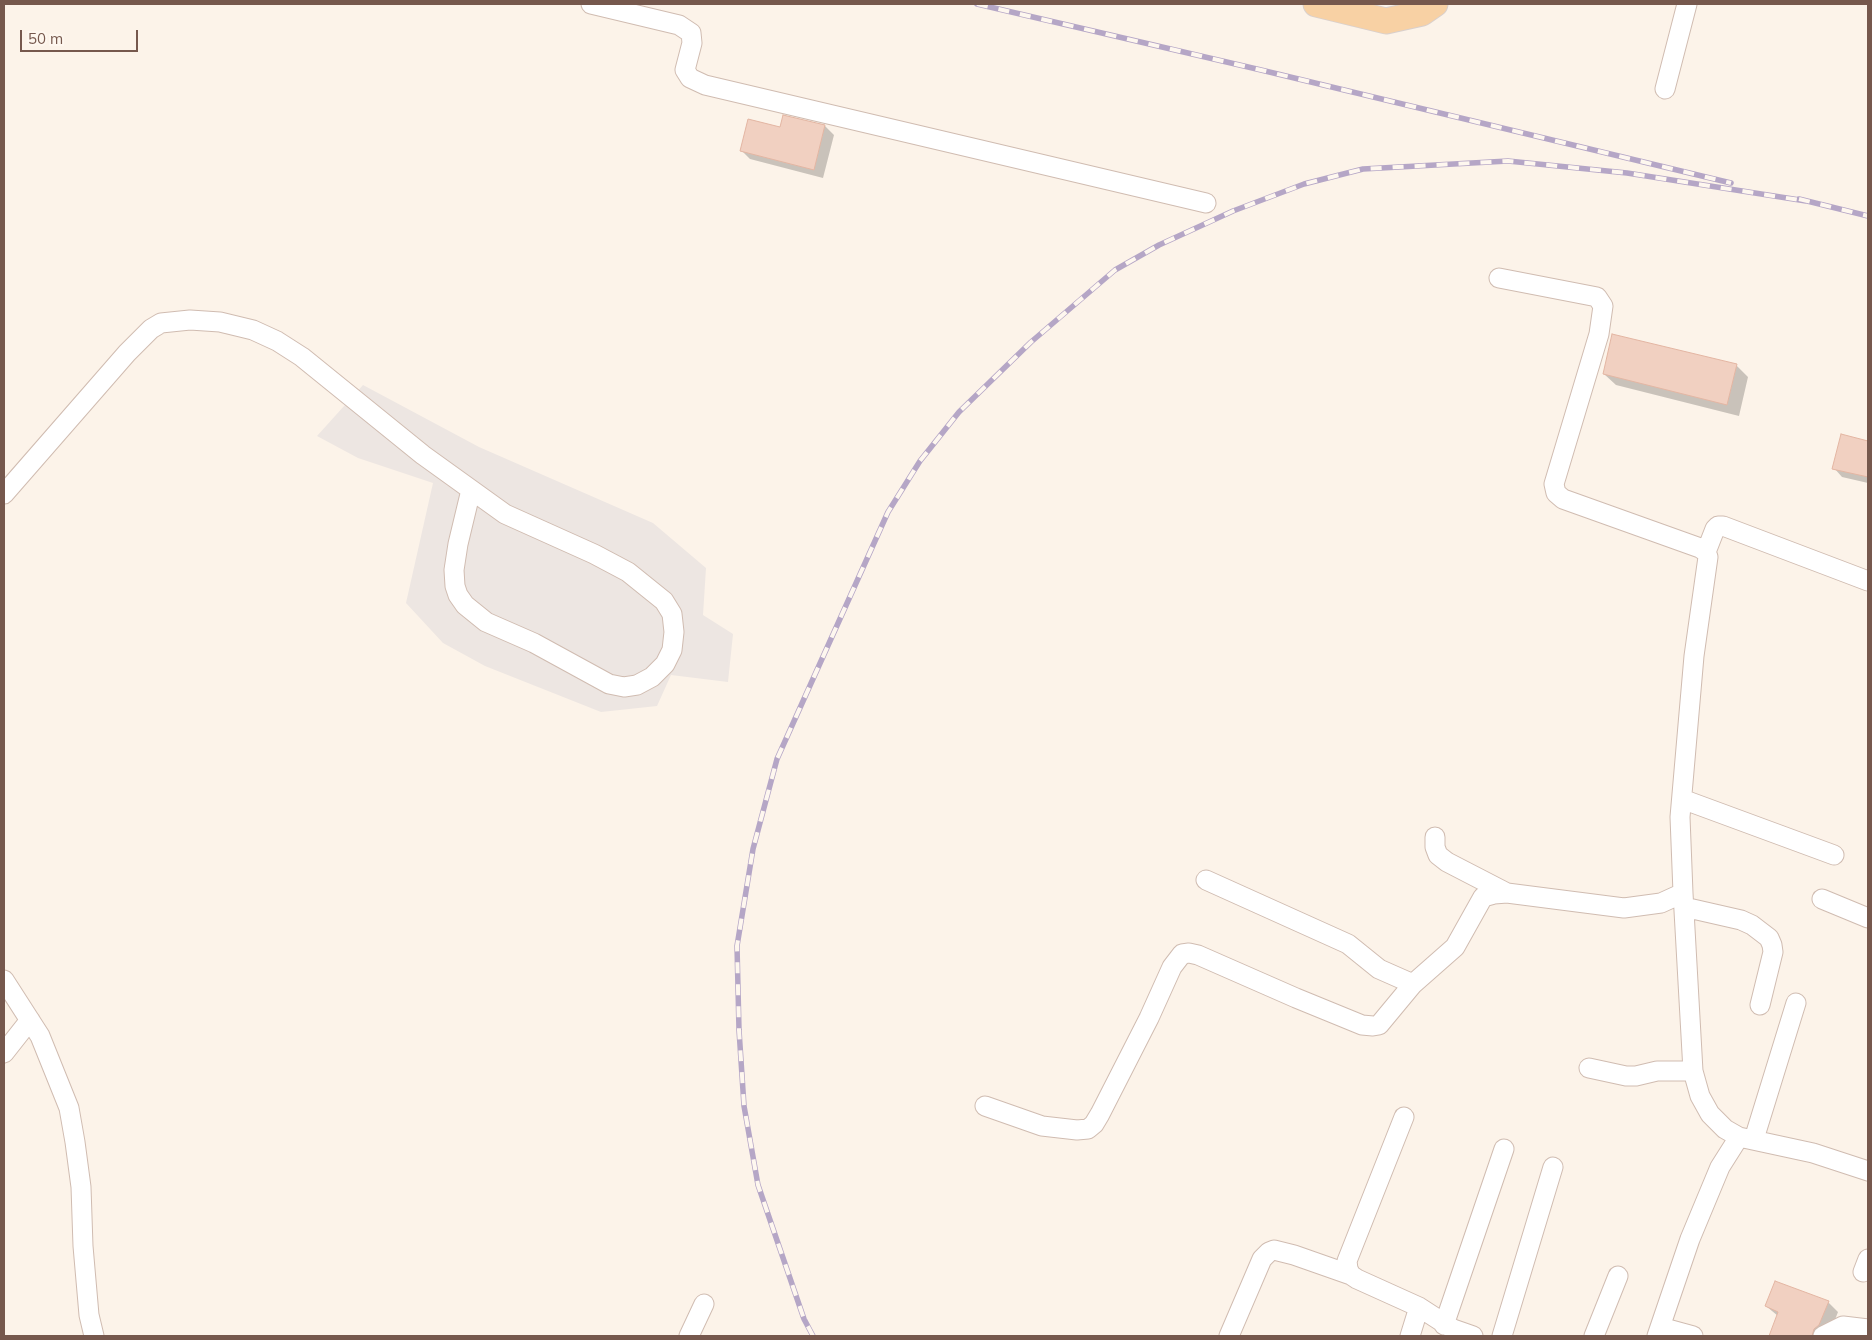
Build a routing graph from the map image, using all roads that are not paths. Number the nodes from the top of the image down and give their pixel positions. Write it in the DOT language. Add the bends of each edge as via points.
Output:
graph roads {
  1 [pos="591,4"];
  2 [pos="1316,4"];
  3 [pos="1435,4"];
  4 [pos="1687,4"];
  5 [pos="1665,89"];
  6 [pos="1206,203"];
  7 [pos="1499,278"];
  8 [pos="471,490"];
  9 [pos="4,494"];
  10 [pos="1706,552"];
  11 [pos="1868,581"];
  12 [pos="1682,799"];
  13 [pos="1435,837"];
  14 [pos="1834,855"];
  15 [pos="1206,880"];
  16 [pos="1507,893"];
  17 [pos="1822,899"];
  18 [pos="1684,900"];
  19 [pos="1868,918"];
  20 [pos="4,980"];
  21 [pos="1413,984"];
  22 [pos="1796,1003"];
  23 [pos="1760,1005"];
  24 [pos="30,1020"];
  25 [pos="4,1053"];
  26 [pos="1589,1068"];
  27 [pos="1693,1071"];
  28 [pos="985,1106"];
  29 [pos="1404,1117"];
  30 [pos="1747,1138"];
  31 [pos="1504,1149"];
  32 [pos="1554,1167"];
  33 [pos="1868,1171"];
  34 [pos="1350,1276"];
  35 [pos="1618,1276"];
  36 [pos="704,1304"];
  37 [pos="1419,1307"];
  38 [pos="1444,1325"];
  39 [pos="1868,1329"];
  40 [pos="1659,1332"];
  41 [pos="94,1336"];
  42 [pos="688,1336"];
  43 [pos="1229,1336"];
  44 [pos="1410,1336"];
  45 [pos="1473,1336"];
  46 [pos="1502,1336"];
  47 [pos="1594,1336"];
  48 [pos="1693,1336"];
  49 [pos="1823,1336"];
  1 -- 6 [label="street" via="679,25 691,33 692,43 685,70 690,78 705,85"];
  2 -- 3 [label="main road" via="1386,21 1422,13"];
  4 -- 5 [label="street"];
  7 -- 10 [label="street" via="1592,296 1603,306 1599,334 1554,484 1556,493 1563,499"];
  8 -- 8 [label="street" via="454,570 455,586 465,606 486,622 534,643 609,684 637,685 652,677 665,664 672,650 674,632 672,614 664,601 628,572 505,514"];
  8 -- 9 [label="street" via="302,357 277,341 253,330 220,322 190,320 161,323 151,329"];
  10 -- 11 [label="street" via="1714,529 1723,526"];
  10 -- 12 [label="street" via="1708,564 1694,656"];
  12 -- 14 [label="street"];
  12 -- 18 [label="street"];
  13 -- 16 [label="street" via="1434,848 1438,855"];
  15 -- 21 [label="street" via="1348,944 1378,969"];
  16 -- 18 [label="street" via="1624,908"];
  16 -- 21 [label="street" via="1483,897 1455,948"];
  17 -- 19 [label="street"];
  18 -- 23 [label="street" via="1741,920 1769,938 1773,952"];
  18 -- 27 [label="street"];
  20 -- 24 [label="street"];
  21 -- 28 [label="street" via="1380,1025 1362,1025 1198,955 1182,954 1172,968 1100,1114 1088,1129 1042,1126"];
  22 -- 30 [label="street"];
  24 -- 25 [label="street"];
  24 -- 41 [label="street" via="40,1036 69,1108 76,1142 89,1315"];
  26 -- 27 [label="street" via="1631,1076 1667,1070"];
  27 -- 30 [label="street" via="1700,1096 1710,1114 1726,1129"];
  29 -- 34 [label="street" via="1347,1261"];
  30 -- 33 [label="street" via="1813,1153"];
  30 -- 40 [label="street" via="1720,1167 1690,1239"];
  31 -- 38 [label="street"];
  32 -- 46 [label="street"];
  34 -- 37 [label="street"];
  34 -- 43 [label="street" via="1294,1255 1274,1250 1269,1252 1262,1259"];
  35 -- 47 [label="street"];
  36 -- 42 [label="street"];
  37 -- 38 [label="street"];
  37 -- 44 [label="street"];
  38 -- 45 [label="street"];
  39 -- 49 [label="street" via="1843,1326"];
  40 -- 48 [label="street"];
}
